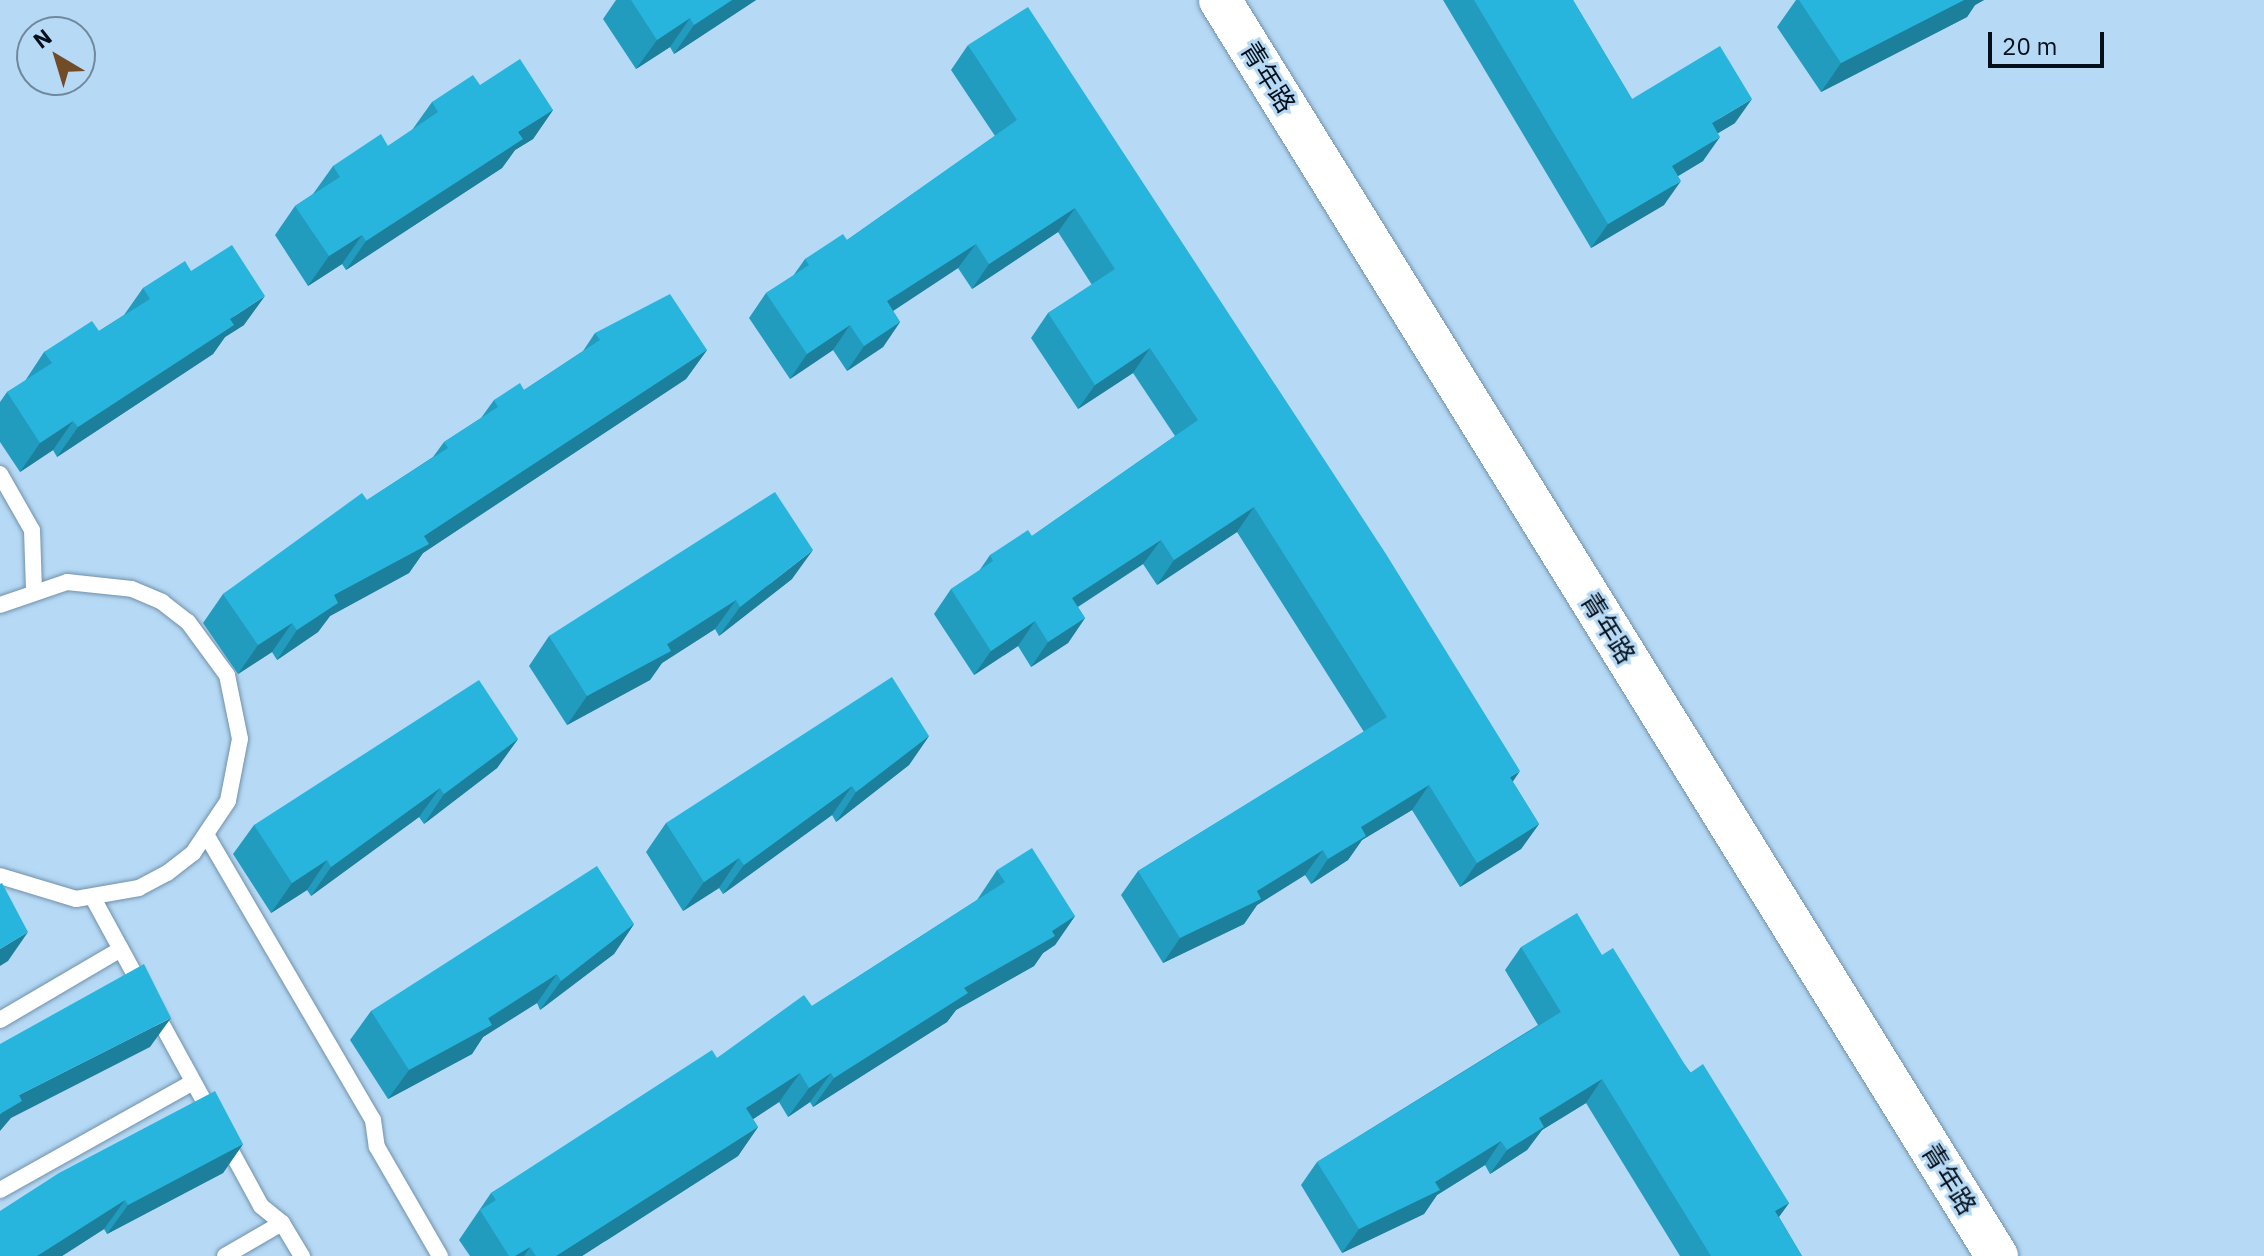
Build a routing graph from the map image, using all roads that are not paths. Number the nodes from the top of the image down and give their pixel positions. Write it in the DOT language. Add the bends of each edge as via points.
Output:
graph roads {
  1 [pos="1220,0"];
  2 [pos="0,474"];
  3 [pos="34,589"];
  4 [pos="0,605"];
  5 [pos="207,836"];
  6 [pos="0,876"];
  7 [pos="93,898"];
  8 [pos="121,949"];
  9 [pos="0,1020"];
  10 [pos="193,1082"];
  11 [pos="0,1190"];
  12 [pos="282,1223"];
  13 [pos="225,1256"];
  14 [pos="302,1256"];
  15 [pos="440,1256"];
  16 [pos="1997,1256"];
  1 -- 16 [label="street, 青年路"];
  2 -- 3 [label="lane" via="32,530"];
  3 -- 4 [label="lane"];
  3 -- 5 [label="lane" via="89,582 132,589 188,622 210,647 230,685 240,739 228,801"];
  5 -- 7 [label="lane" via="167,873"];
  5 -- 15 [label="lane" via="373,1120 377,1147"];
  6 -- 7 [label="lane" via="44,895"];
  7 -- 8 [label="lane"];
  8 -- 9 [label="lane"];
  8 -- 10 [label="lane"];
  10 -- 11 [label="lane"];
  10 -- 12 [label="lane" via="261,1206"];
  12 -- 13 [label="lane"];
  12 -- 14 [label="lane"];
}
